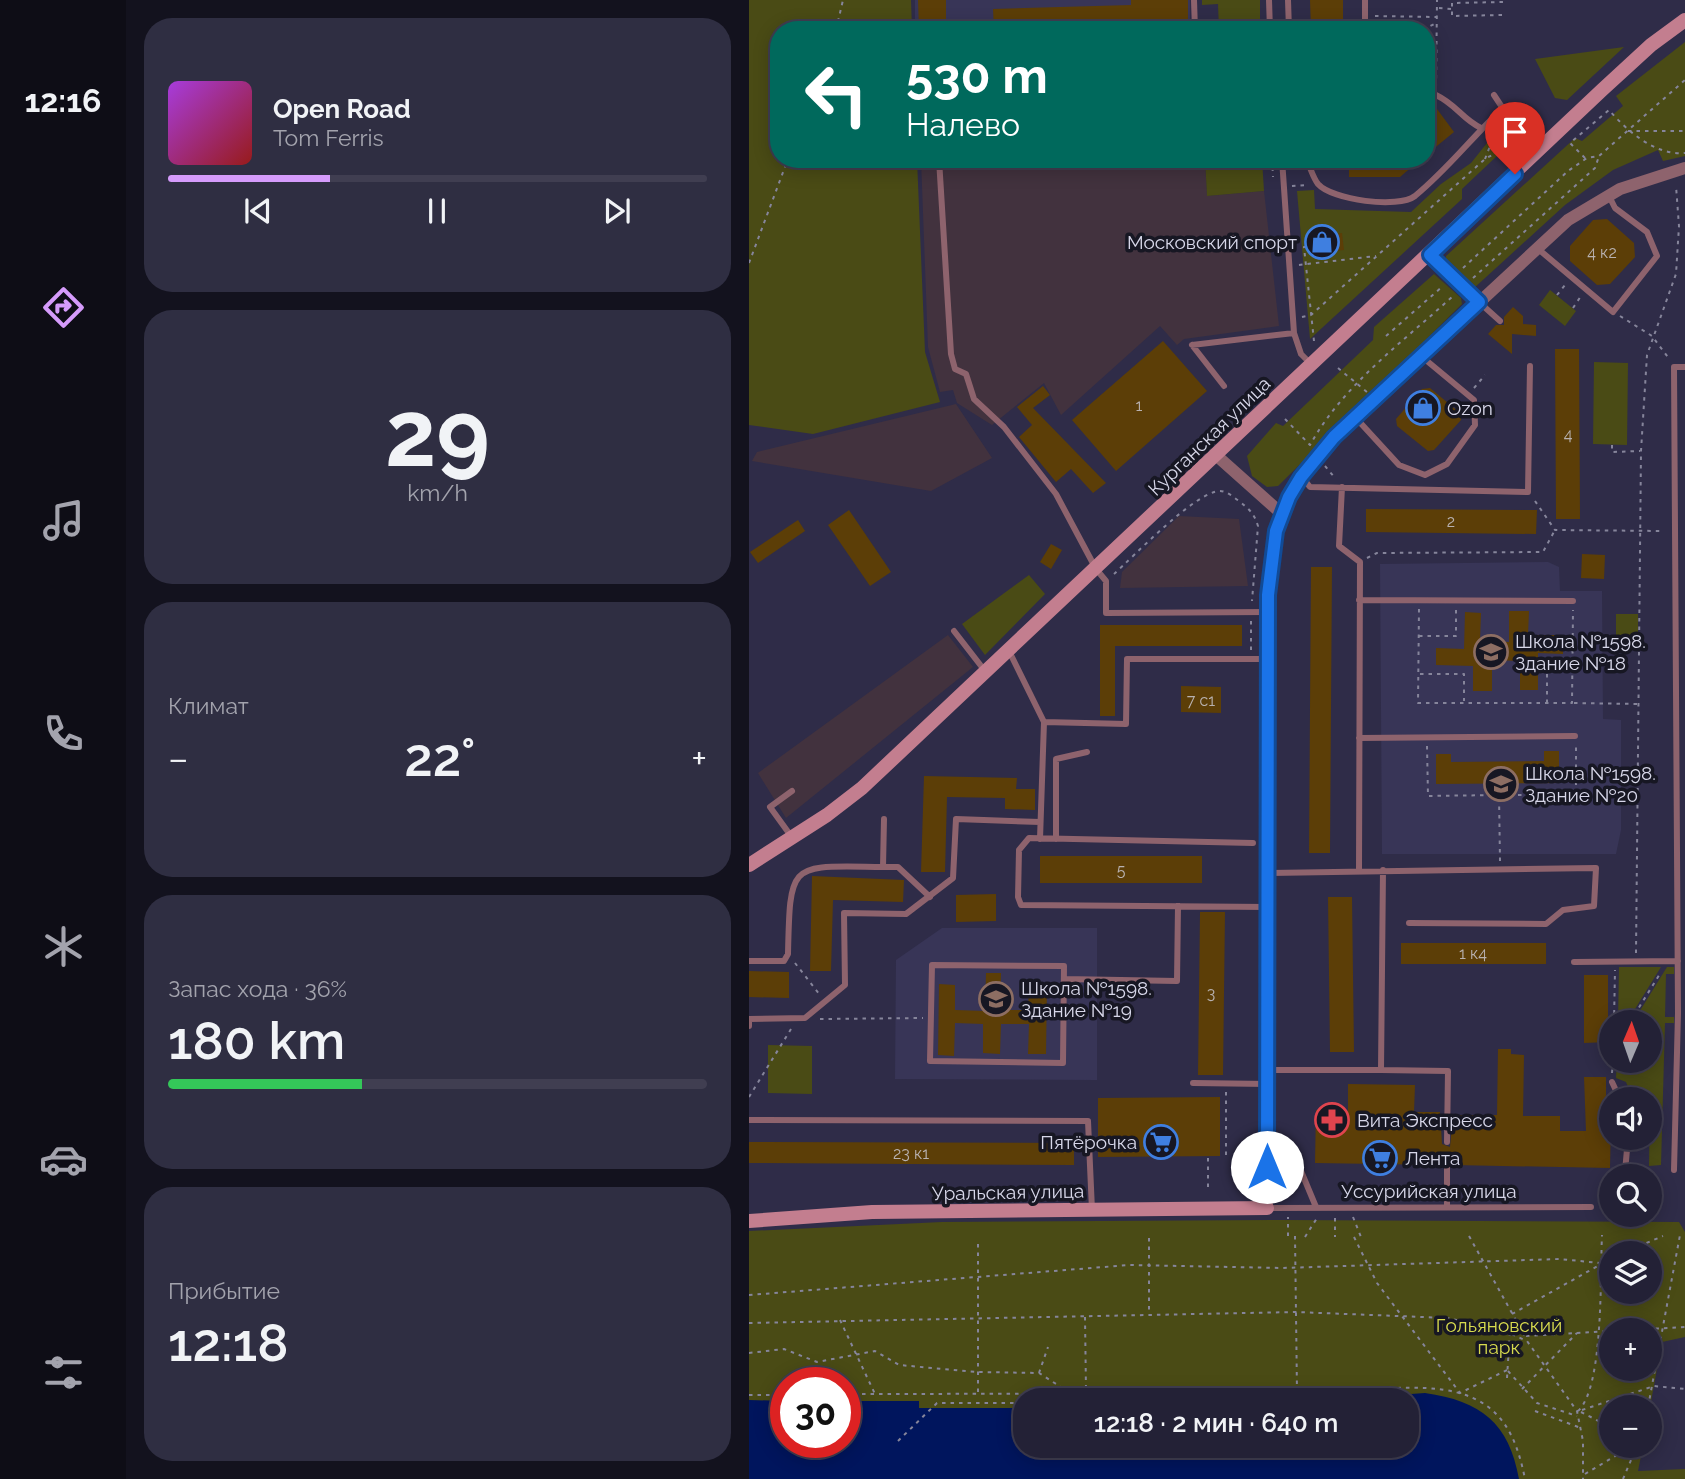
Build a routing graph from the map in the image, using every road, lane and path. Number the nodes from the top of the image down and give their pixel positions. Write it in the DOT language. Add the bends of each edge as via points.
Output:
graph roads {
  1 [pos="843,0"];
  2 [pos="1194,0"];
  3 [pos="1269,0"];
  4 [pos="1288,0"];
  5 [pos="1365,0"];
  6 [pos="1437,0"];
  7 [pos="1503,2"];
  8 [pos="1437,8"];
  9 [pos="1452,9"];
  10 [pos="1502,15"];
  11 [pos="1365,16"];
  12 [pos="1437,17"];
  13 [pos="1685,20"];
  14 [pos="838,21"];
  15 [pos="1195,21"];
  16 [pos="1270,21"];
  17 [pos="1289,21"];
  18 [pos="1365,21"];
  19 [pos="1437,23"];
  20 [pos="1685,80"];
  21 [pos="1436,95"];
  22 [pos="1494,95"];
  23 [pos="1503,108"];
  24 [pos="1500,121"];
  25 [pos="1481,128"];
  26 [pos="1627,131"];
  27 [pos="1685,131"];
  28 [pos="1516,142"];
  29 [pos="1685,153"];
  30 [pos="1534,155"];
  31 [pos="1599,156"];
  32 [pos="1485,159"];
  33 [pos="1585,159"];
  34 [pos="785,168"];
  35 [pos="940,168"];
  36 [pos="1283,168"];
  37 [pos="1311,168"];
  38 [pos="1685,168"];
  39 [pos="1318,184"];
  40 [pos="1284,187"];
  41 [pos="1676,187"];
  42 [pos="1609,195"];
  43 [pos="1314,246"];
  44 [pos="1537,248"];
  45 [pos="1430,255"];
  46 [pos="1377,256"];
  47 [pos="749,263"];
  48 [pos="1305,264"];
  49 [pos="1290,266"];
  50 [pos="1571,277"];
  51 [pos="1458,282"];
  52 [pos="1586,290"];
  53 [pos="1557,295"];
  54 [pos="1479,302"];
  55 [pos="1573,308"];
  56 [pos="1613,312"];
  57 [pos="1311,315"];
  58 [pos="1293,318"];
  59 [pos="1500,321"];
  60 [pos="1294,333"];
  61 [pos="1386,336"];
  62 [pos="1652,336"];
  63 [pos="1314,342"];
  64 [pos="1421,356"];
  65 [pos="1312,365"];
  66 [pos="1530,366"];
  67 [pos="1674,367"];
  68 [pos="1685,367"];
  69 [pos="1338,368"];
  70 [pos="1485,375"];
  71 [pos="1358,383"];
  72 [pos="1224,386"];
  73 [pos="1468,394"];
  74 [pos="1374,399"];
  75 [pos="1355,417"];
  76 [pos="1285,419"];
  77 [pos="1612,445"];
  78 [pos="1641,452"];
  79 [pos="1217,456"];
  80 [pos="1324,466"];
  81 [pos="1301,477"];
  82 [pos="1342,487"];
  83 [pos="1528,492"];
  84 [pos="1282,514"];
  85 [pos="1555,530"];
  86 [pos="1641,531"];
  87 [pos="1676,531"];
  88 [pos="1360,562"];
  89 [pos="1096,569"];
  90 [pos="1106,581"];
  91 [pos="1359,600"];
  92 [pos="1419,600"];
  93 [pos="1456,601"];
  94 [pos="1573,601"];
  95 [pos="1252,612"];
  96 [pos="1268,612"];
  97 [pos="954,631"];
  98 [pos="1419,636"];
  99 [pos="1676,649"];
  100 [pos="1685,649"];
  101 [pos="1009,651"];
  102 [pos="1251,659"];
  103 [pos="1268,659"];
  104 [pos="1572,663"];
  105 [pos="986,672"];
  106 [pos="1419,674"];
  107 [pos="1464,703"];
  108 [pos="1547,703"];
  109 [pos="1572,703"];
  110 [pos="1639,704"];
  111 [pos="1044,722"];
  112 [pos="1576,736"];
  113 [pos="1427,737"];
  114 [pos="1359,738"];
  115 [pos="1087,752"];
  116 [pos="792,791"];
  117 [pos="1500,795"];
  118 [pos="884,819"];
  119 [pos="1040,822"];
  120 [pos="792,838"];
  121 [pos="1040,839"];
  122 [pos="1056,839"];
  123 [pos="1253,843"];
  124 [pos="1500,854"];
  125 [pos="749,865"];
  126 [pos="883,866"];
  127 [pos="1383,870"];
  128 [pos="1359,871"];
  129 [pos="1268,873"];
  130 [pos="930,897"];
  131 [pos="1178,906"];
  132 [pos="1268,907"];
  133 [pos="1409,923"];
  134 [pos="1681,936"];
  135 [pos="788,954"];
  136 [pos="749,961"];
  137 [pos="1615,961"];
  138 [pos="1636,961"];
  139 [pos="1668,961"];
  140 [pos="1678,961"];
  141 [pos="1574,962"];
  142 [pos="1064,979"];
  143 [pos="825,1001"];
  144 [pos="1615,1010"];
  145 [pos="1637,1010"];
  146 [pos="931,1017"];
  147 [pos="801,1018"];
  148 [pos="749,1026"];
  149 [pos="1268,1070"];
  150 [pos="1381,1070"];
  151 [pos="1612,1073"];
  152 [pos="1681,1074"];
  153 [pos="1612,1082"];
  154 [pos="1193,1083"];
  155 [pos="1226,1083"];
  156 [pos="1268,1084"];
  157 [pos="1614,1087"];
  158 [pos="749,1097"];
  159 [pos="749,1120"];
  160 [pos="1447,1142"];
  161 [pos="1226,1157"];
  162 [pos="1208,1158"];
  163 [pos="1447,1165"];
  164 [pos="1674,1170"];
  165 [pos="1285,1171"];
  166 [pos="1301,1171"];
  167 [pos="1286,1188"];
  168 [pos="1208,1189"];
  169 [pos="1316,1207"];
  170 [pos="1447,1207"];
  171 [pos="1591,1207"];
  172 [pos="1267,1208"];
  173 [pos="1092,1210"];
  174 [pos="1298,1217"];
  175 [pos="1308,1217"];
  176 [pos="1318,1217"];
  177 [pos="1335,1217"];
  178 [pos="749,1221"];
  179 [pos="1680,1235"];
  180 [pos="1288,1236"];
  181 [pos="1295,1236"];
  182 [pos="1469,1236"];
  183 [pos="1602,1236"];
  184 [pos="1663,1236"];
  185 [pos="1305,1237"];
  186 [pos="1335,1237"];
  187 [pos="1355,1237"];
  188 [pos="1361,1237"];
  189 [pos="1149,1238"];
  190 [pos="978,1239"];
  191 [pos="1602,1241"];
  192 [pos="1651,1241"];
  193 [pos="1482,1263"];
  194 [pos="1599,1263"];
  195 [pos="1599,1264"];
  196 [pos="1149,1266"];
  197 [pos="1367,1266"];
  198 [pos="1295,1267"];
  199 [pos="978,1275"];
  200 [pos="749,1294"];
  201 [pos="1599,1297"];
  202 [pos="1296,1312"];
  203 [pos="1401,1314"];
  204 [pos="1085,1315"];
  205 [pos="1149,1315"];
  206 [pos="1511,1315"];
  207 [pos="977,1317"];
  208 [pos="839,1319"];
  209 [pos="749,1323"];
  210 [pos="1685,1327"];
  211 [pos="1662,1328"];
  212 [pos="1665,1328"];
  213 [pos="1598,1331"];
  214 [pos="1509,1332"];
  215 [pos="1578,1333"];
  216 [pos="1525,1336"];
  217 [pos="1527,1341"];
  218 [pos="1048,1348"];
  219 [pos="749,1353"];
  220 [pos="858,1354"];
  221 [pos="1544,1365"];
  222 [pos="1507,1370"];
  223 [pos="977,1372"];
  224 [pos="1039,1373"];
  225 [pos="1507,1378"];
  226 [pos="1654,1387"];
  227 [pos="1062,1388"];
  228 [pos="1086,1388"];
  229 [pos="1297,1388"];
  230 [pos="1419,1388"];
  231 [pos="1522,1389"];
  232 [pos="1685,1389"];
  233 [pos="1459,1393"];
  234 [pos="861,1394"];
  235 [pos="875,1394"];
  236 [pos="932,1394"];
  237 [pos="978,1394"];
  238 [pos="1013,1394"];
  239 [pos="749,1395"];
  240 [pos="770,1395"];
  241 [pos="1652,1395"];
  242 [pos="937,1403"];
  243 [pos="1013,1403"];
  244 [pos="1535,1411"];
  245 [pos="1578,1411"];
  246 [pos="1578,1416"];
  247 [pos="1599,1422"];
  248 [pos="1581,1429"];
  249 [pos="898,1441"];
  250 [pos="1613,1458"];
  251 [pos="1632,1458"];
  252 [pos="1583,1477"];
  253 [pos="1525,1479"];
  254 [pos="1623,1479"];
  1 -- 14 [label="path"];
  2 -- 15 [label="lane"];
  3 -- 16 [label="lane"];
  4 -- 17 [label="lane"];
  5 -- 11 [label="lane"];
  6 -- 8 [label="path"];
  7 -- 9 [label="path" via="1451,3"];
  8 -- 9 [label="path"];
  8 -- 12 [label="path"];
  9 -- 10 [label="path" via="1452,16"];
  11 -- 12 [label="path"];
  11 -- 18 [label="lane"];
  12 -- 19 [label="path"];
  13 -- 30 [label="street, Курганская улица" via="1651,45"];
  19 -- 21 [label="path"];
  20 -- 26 [label="path"];
  21 -- 25 [label="lane"];
  22 -- 23 [label="lane"];
  23 -- 25 [label="lane"];
  23 -- 30 [label="lane"];
  24 -- 32 [label="path"];
  25 -- 39 [label="lane" via="1413,198 1388,203 1359,200"];
  26 -- 27 [label="path"];
  26 -- 29 [label="path" via="1673,155"];
  26 -- 31 [label="path"];
  26 -- 33 [label="path" via="1609,110 1570,143"];
  28 -- 32 [label="path"];
  30 -- 45 [label="street, Курганская улица"];
  31 -- 33 [label="path"];
  31 -- 51 [label="path" via="1595,168"];
  32 -- 46 [label="path"];
  33 -- 51 [label="path"];
  34 -- 47 [label="path"];
  35 -- 89 [label="lane" via="955,369 966,374 974,399 1004,427 1056,494"];
  36 -- 40 [label="lane"];
  37 -- 39 [label="lane"];
  38 -- 42 [label="street"];
  39 -- 40 [label="path"];
  40 -- 49 [label="lane"];
  41 -- 62 [label="path" via="1676,274"];
  42 -- 44 [label="street" via="1568,220"];
  42 -- 56 [label="lane" via="1615,208 1647,232 1657,256"];
  43 -- 48 [label="path" via="1304,247"];
  44 -- 50 [label="lane"];
  44 -- 54 [label="street"];
  45 -- 51 [label="street"];
  45 -- 65 [label="street, Курганская улица"];
  46 -- 48 [label="path"];
  46 -- 57 [label="path"];
  48 -- 49 [label="path"];
  48 -- 57 [label="path"];
  49 -- 58 [label="lane"];
  50 -- 52 [label="lane"];
  50 -- 53 [label="path"];
  51 -- 54 [label="street"];
  51 -- 61 [label="path"];
  51 -- 71 [label="path"];
  52 -- 55 [label="path"];
  52 -- 56 [label="lane"];
  54 -- 59 [label="lane"];
  54 -- 64 [label="street"];
  56 -- 62 [label="path"];
  57 -- 58 [label="path"];
  57 -- 63 [label="path"];
  58 -- 60 [label="lane"];
  60 -- 65 [label="lane" via="1301,354"];
  60 -- 72 [label="lane" via="1192,345"];
  62 -- 67 [label="path"];
  62 -- 78 [label="path"];
  64 -- 73 [label="lane"];
  64 -- 74 [label="street"];
  65 -- 79 [label="street, Курганская улица"];
  66 -- 83 [label="lane"];
  67 -- 68 [label="lane"];
  67 -- 87 [label="lane"];
  69 -- 71 [label="path"];
  70 -- 73 [label="path"];
  71 -- 74 [label="path"];
  71 -- 76 [label="path" via="1310,445"];
  73 -- 75 [label="lane" via="1474,400 1475,425 1447,464 1425,475 1399,465"];
  74 -- 75 [label="street"];
  75 -- 81 [label="street"];
  77 -- 78 [label="path" via="1612,452"];
  78 -- 86 [label="path"];
  79 -- 84 [label="street"];
  79 -- 89 [label="street, Курганская улица"];
  80 -- 82 [label="path"];
  81 -- 82 [label="lane" via="1310,487"];
  81 -- 84 [label="street"];
  82 -- 83 [label="lane"];
  82 -- 88 [label="lane" via="1339,546"];
  83 -- 85 [label="path"];
  84 -- 96 [label="street" via="1272,552"];
  85 -- 86 [label="path"];
  85 -- 88 [label="path" via="1543,551 1377,553"];
  86 -- 87 [label="path"];
  86 -- 110 [label="path"];
  87 -- 99 [label="lane"];
  88 -- 91 [label="lane"];
  89 -- 90 [label="lane"];
  89 -- 101 [label="street, Курганская улица"];
  90 -- 95 [label="lane" via="1105,613"];
  90 -- 95 [label="path" via="1185,509 1205,495 1229,493 1255,514 1258,526"];
  91 -- 92 [label="lane"];
  91 -- 114 [label="lane"];
  92 -- 93 [label="lane"];
  92 -- 98 [label="path"];
  93 -- 94 [label="lane"];
  93 -- 98 [label="path" via="1456,636"];
  94 -- 104 [label="path"];
  95 -- 96 [label="lane"];
  95 -- 102 [label="path"];
  96 -- 103 [label="street"];
  97 -- 105 [label="lane"];
  98 -- 106 [label="path"];
  99 -- 100 [label="lane"];
  99 -- 134 [label="lane"];
  101 -- 105 [label="street, Курганская улица"];
  101 -- 111 [label="lane"];
  102 -- 103 [label="lane"];
  102 -- 111 [label="lane" via="1127,659 1126,724"];
  103 -- 129 [label="street"];
  104 -- 108 [label="path" via="1547,663"];
  104 -- 109 [label="path"];
  105 -- 120 [label="street, Курганская улица" via="854,795"];
  106 -- 107 [label="path" via="1464,674"];
  106 -- 107 [label="path" via="1418,703"];
  107 -- 108 [label="path"];
  108 -- 109 [label="path"];
  109 -- 110 [label="path"];
  110 -- 138 [label="path"];
  111 -- 119 [label="lane"];
  112 -- 113 [label="lane"];
  112 -- 117 [label="path" via="1576,795"];
  113 -- 114 [label="lane"];
  113 -- 117 [label="path" via="1427,796"];
  114 -- 128 [label="lane"];
  115 -- 122 [label="lane" via="1056,759"];
  116 -- 120 [label="lane" via="770,807"];
  117 -- 124 [label="path"];
  118 -- 126 [label="lane"];
  119 -- 121 [label="lane"];
  119 -- 130 [label="lane" via="956,819 953,878"];
  120 -- 125 [label="street, Курганская улица"];
  121 -- 122 [label="lane"];
  121 -- 131 [label="lane" via="1029,838 1019,850 1021,905"];
  122 -- 123 [label="lane"];
  126 -- 130 [label="lane" via="898,867"];
  126 -- 135 [label="lane" via="816,867 794,880"];
  127 -- 128 [label="lane"];
  127 -- 133 [label="lane" via="1596,868 1594,906 1563,910 1546,924"];
  127 -- 150 [label="lane"];
  128 -- 129 [label="lane"];
  129 -- 132 [label="street"];
  130 -- 143 [label="lane" via="906,914 844,914 845,985"];
  131 -- 132 [label="lane"];
  131 -- 142 [label="lane" via="1177,981"];
  132 -- 149 [label="street"];
  134 -- 140 [label="lane"];
  135 -- 136 [label="lane" via="784,961"];
  135 -- 143 [label="path"];
  137 -- 138 [label="lane"];
  137 -- 141 [label="lane"];
  137 -- 144 [label="path"];
  138 -- 139 [label="lane"];
  139 -- 140 [label="lane"];
  139 -- 145 [label="path"];
  140 -- 152 [label="lane"];
  142 -- 146 [label="lane" via="1064,966 932,965"];
  142 -- 146 [label="lane" via="1063,1063 930,1061"];
  143 -- 147 [label="lane"];
  146 -- 147 [label="path"];
  147 -- 148 [label="lane" via="749,1019"];
  147 -- 158 [label="path"];
  149 -- 150 [label="lane"];
  149 -- 156 [label="street"];
  150 -- 160 [label="lane" via="1448,1072"];
  151 -- 153 [label="path"];
  152 -- 164 [label="lane"];
  153 -- 157 [label="lane"];
  154 -- 155 [label="lane"];
  155 -- 156 [label="lane"];
  155 -- 161 [label="path"];
  156 -- 172 [label="street"];
  159 -- 173 [label="lane" via="1088,1121"];
  162 -- 168 [label="path"];
  163 -- 170 [label="lane"];
  165 -- 167 [label="path"];
  166 -- 169 [label="lane"];
  169 -- 170 [label="lane, Уссурийская улица"];
  169 -- 172 [label="lane, Уссурийская улица"];
  170 -- 171 [label="lane, Уссурийская улица"];
  172 -- 173 [label="street, Уральская улица"];
  173 -- 178 [label="street, Уральская улица" via="872,1212"];
  174 -- 180 [label="path" via="1288,1217"];
  175 -- 176 [label="path"];
  176 -- 177 [label="path"];
  176 -- 185 [label="path"];
  177 -- 186 [label="path"];
  177 -- 188 [label="path" via="1353,1216"];
  179 -- 212 [label="path"];
  181 -- 198 [label="path"];
  182 -- 193 [label="path"];
  183 -- 191 [label="path"];
  184 -- 192 [label="path"];
  187 -- 197 [label="path"];
  189 -- 196 [label="path"];
  190 -- 199 [label="path"];
  193 -- 194 [label="path" via="1559,1259"];
  193 -- 197 [label="path"];
  193 -- 206 [label="path"];
  195 -- 206 [label="path"];
  196 -- 198 [label="path"];
  196 -- 199 [label="path"];
  196 -- 205 [label="path"];
  197 -- 198 [label="path"];
  197 -- 203 [label="path"];
  198 -- 202 [label="path"];
  199 -- 200 [label="path"];
  199 -- 207 [label="path"];
  201 -- 213 [label="path"];
  202 -- 203 [label="path"];
  202 -- 205 [label="path"];
  202 -- 229 [label="path"];
  203 -- 214 [label="path" via="1448,1318"];
  203 -- 233 [label="path"];
  204 -- 205 [label="path"];
  204 -- 207 [label="path"];
  204 -- 228 [label="path"];
  206 -- 216 [label="path"];
  207 -- 208 [label="path"];
  207 -- 223 [label="path"];
  208 -- 209 [label="path"];
  208 -- 220 [label="path"];
  210 -- 212 [label="path"];
  211 -- 212 [label="path"];
  212 -- 226 [label="path"];
  213 -- 215 [label="path"];
  213 -- 245 [label="path" via="1598,1356"];
  214 -- 217 [label="path"];
  214 -- 222 [label="path"];
  215 -- 216 [label="path"];
  215 -- 221 [label="path"];
  216 -- 217 [label="path"];
  217 -- 221 [label="path"];
  218 -- 224 [label="path"];
  219 -- 220 [label="path" via="784,1349 817,1362"];
  220 -- 223 [label="path" via="875,1350 899,1364"];
  220 -- 235 [label="path"];
  221 -- 231 [label="path"];
  221 -- 245 [label="path"];
  222 -- 225 [label="path"];
  222 -- 231 [label="path"];
  222 -- 233 [label="path"];
  223 -- 224 [label="path"];
  223 -- 237 [label="path"];
  224 -- 227 [label="path"];
  226 -- 232 [label="path"];
  226 -- 241 [label="path"];
  226 -- 245 [label="path"];
  230 -- 233 [label="path"];
  231 -- 246 [label="path" via="1537,1403"];
  233 -- 253 [label="path" via="1487,1407 1510,1429 1522,1455"];
  234 -- 235 [label="path"];
  235 -- 236 [label="path"];
  236 -- 237 [label="path"];
  236 -- 242 [label="path"];
  237 -- 238 [label="path"];
  239 -- 240 [label="path"];
  242 -- 243 [label="path"];
  242 -- 249 [label="path"];
  244 -- 248 [label="path"];
  245 -- 246 [label="path"];
  245 -- 247 [label="path"];
  246 -- 248 [label="path"];
  248 -- 252 [label="path"];
  250 -- 252 [label="path"];
  251 -- 254 [label="path"];
}
